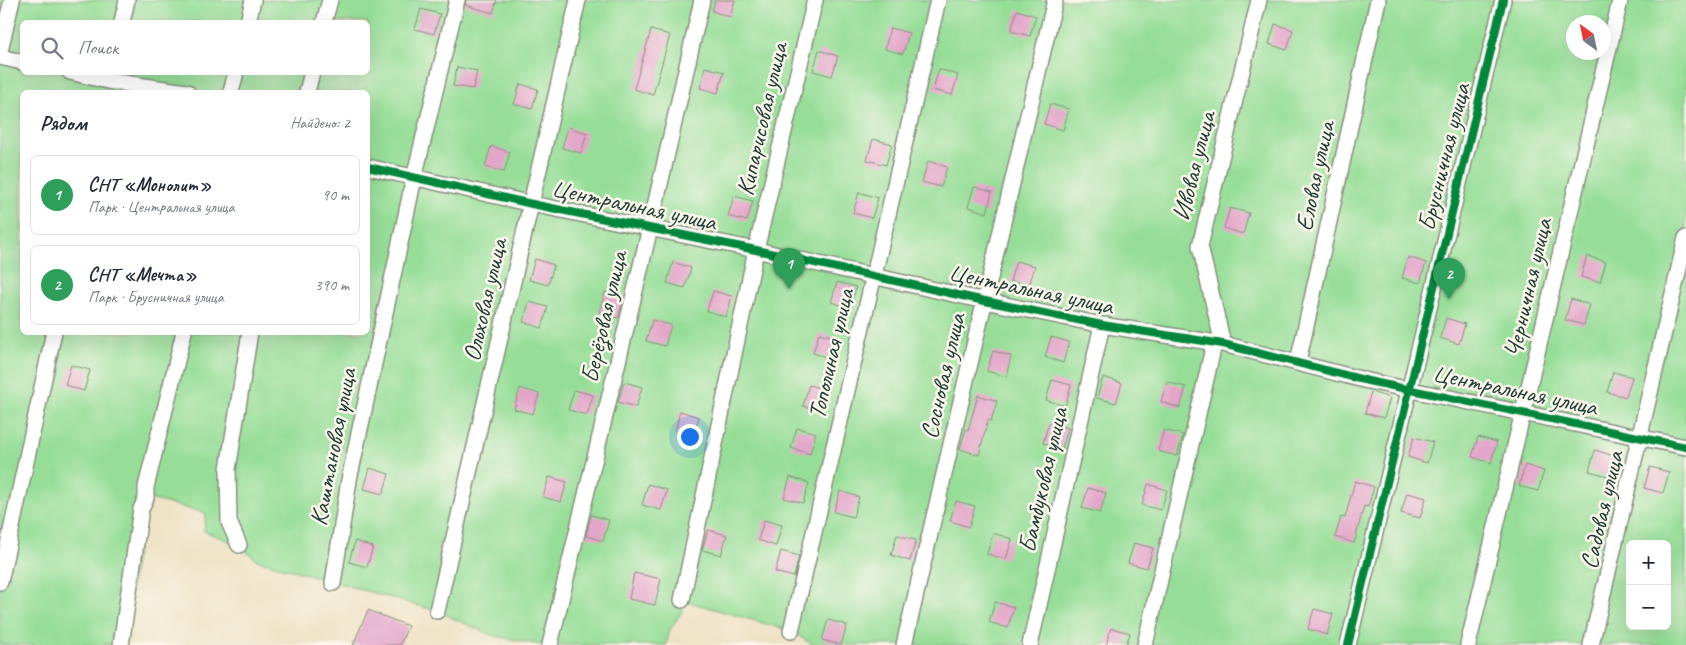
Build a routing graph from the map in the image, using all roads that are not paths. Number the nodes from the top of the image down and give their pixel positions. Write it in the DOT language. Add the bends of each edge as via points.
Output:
graph roads {
  1 [pos="12,0"];
  2 [pos="127,0"];
  3 [pos="253,0"];
  4 [pos="330,0"];
  5 [pos="457,0"];
  6 [pos="578,0"];
  7 [pos="702,0"];
  8 [pos="815,0"];
  9 [pos="938,0"];
  10 [pos="1054,0"];
  11 [pos="1259,0"];
  12 [pos="1378,0"];
  13 [pos="1502,0"];
  14 [pos="1620,1"];
  15 [pos="122,20"];
  16 [pos="248,20"];
  17 [pos="325,20"];
  18 [pos="0,51"];
  19 [pos="0,57"];
  20 [pos="20,62"];
  21 [pos="81,75"];
  22 [pos="235,75"];
  23 [pos="311,75"];
  24 [pos="108,82"];
  25 [pos="172,90"];
  26 [pos="232,90"];
  27 [pos="308,90"];
  28 [pos="370,167"];
  29 [pos="414,178"];
  30 [pos="532,204"];
  31 [pos="650,228"];
  32 [pos="1686,238"];
  33 [pos="756,250"];
  34 [pos="873,276"];
  35 [pos="985,301"];
  36 [pos="1102,325"];
  37 [pos="53,335"];
  38 [pos="183,335"];
  39 [pos="250,335"];
  40 [pos="1218,344"];
  41 [pos="1298,362"];
  42 [pos="1409,388"];
  43 [pos="1523,412"];
  44 [pos="1640,436"];
  45 [pos="1686,447"];
  46 [pos="239,545"];
  47 [pos="0,582"];
  48 [pos="333,583"];
  49 [pos="682,600"];
  50 [pos="437,611"];
  51 [pos="792,631"];
  52 [pos="121,645"];
  53 [pos="550,645"];
  54 [pos="904,645"];
  55 [pos="1030,645"];
  56 [pos="1145,645"];
  57 [pos="1348,645"];
  58 [pos="1468,645"];
  59 [pos="1591,645"];
  1 -- 18 [label="street"];
  2 -- 15 [label="street"];
  3 -- 16 [label="street"];
  4 -- 17 [label="street"];
  5 -- 29 [label="street, Каштановая улица"];
  6 -- 30 [label="street, Ольховая улица"];
  7 -- 31 [label="street, Берёзовая улица"];
  8 -- 33 [label="street, Кипарисовая улица"];
  9 -- 34 [label="street, Тополиная улица"];
  10 -- 35 [label="street, Сосновая улица"];
  11 -- 40 [label="street, Ивовая улица" via="1200,246"];
  12 -- 41 [label="street, Еловая улица"];
  13 -- 42 [label="street, Брусничная улица"];
  14 -- 43 [label="street, Черничная улица"];
  19 -- 20 [label="street"];
  21 -- 24 [label="street"];
  22 -- 26 [label="street"];
  23 -- 27 [label="street"];
  24 -- 25 [label="street"];
  28 -- 29 [label="street, Центральная улица"];
  29 -- 30 [label="street, Центральная улица"];
  29 -- 48 [label="street, Каштановая улица" via="349,480"];
  30 -- 31 [label="street, Центральная улица"];
  30 -- 50 [label="street, Ольховая улица"];
  31 -- 33 [label="street, Центральная улица"];
  31 -- 53 [label="street, Берёзовая улица"];
  32 -- 44 [label="street, Садовая улица"];
  33 -- 34 [label="street, Центральная улица"];
  33 -- 49 [label="street, Кипарисовая улица"];
  34 -- 35 [label="street, Центральная улица"];
  34 -- 51 [label="street, Тополиная улица"];
  35 -- 36 [label="street, Центральная улица"];
  35 -- 54 [label="street, Сосновая улица"];
  36 -- 40 [label="street, Центральная улица"];
  36 -- 55 [label="street, Бамбуковая улица"];
  37 -- 47 [label="street"];
  38 -- 52 [label="street" via="141,509"];
  39 -- 46 [label="street" via="228,469 229,522"];
  40 -- 41 [label="street, Центральная улица"];
  40 -- 56 [label="street, Ивовая улица"];
  41 -- 42 [label="street, Центральная улица" via="1368,381"];
  42 -- 43 [label="street, Центральная улица"];
  42 -- 57 [label="street, Брусничная улица"];
  43 -- 44 [label="street, Центральная улица"];
  43 -- 58 [label="street, Черничная улица"];
  44 -- 45 [label="street, Центральная улица"];
  44 -- 59 [label="street, Садовая улица"];
}
